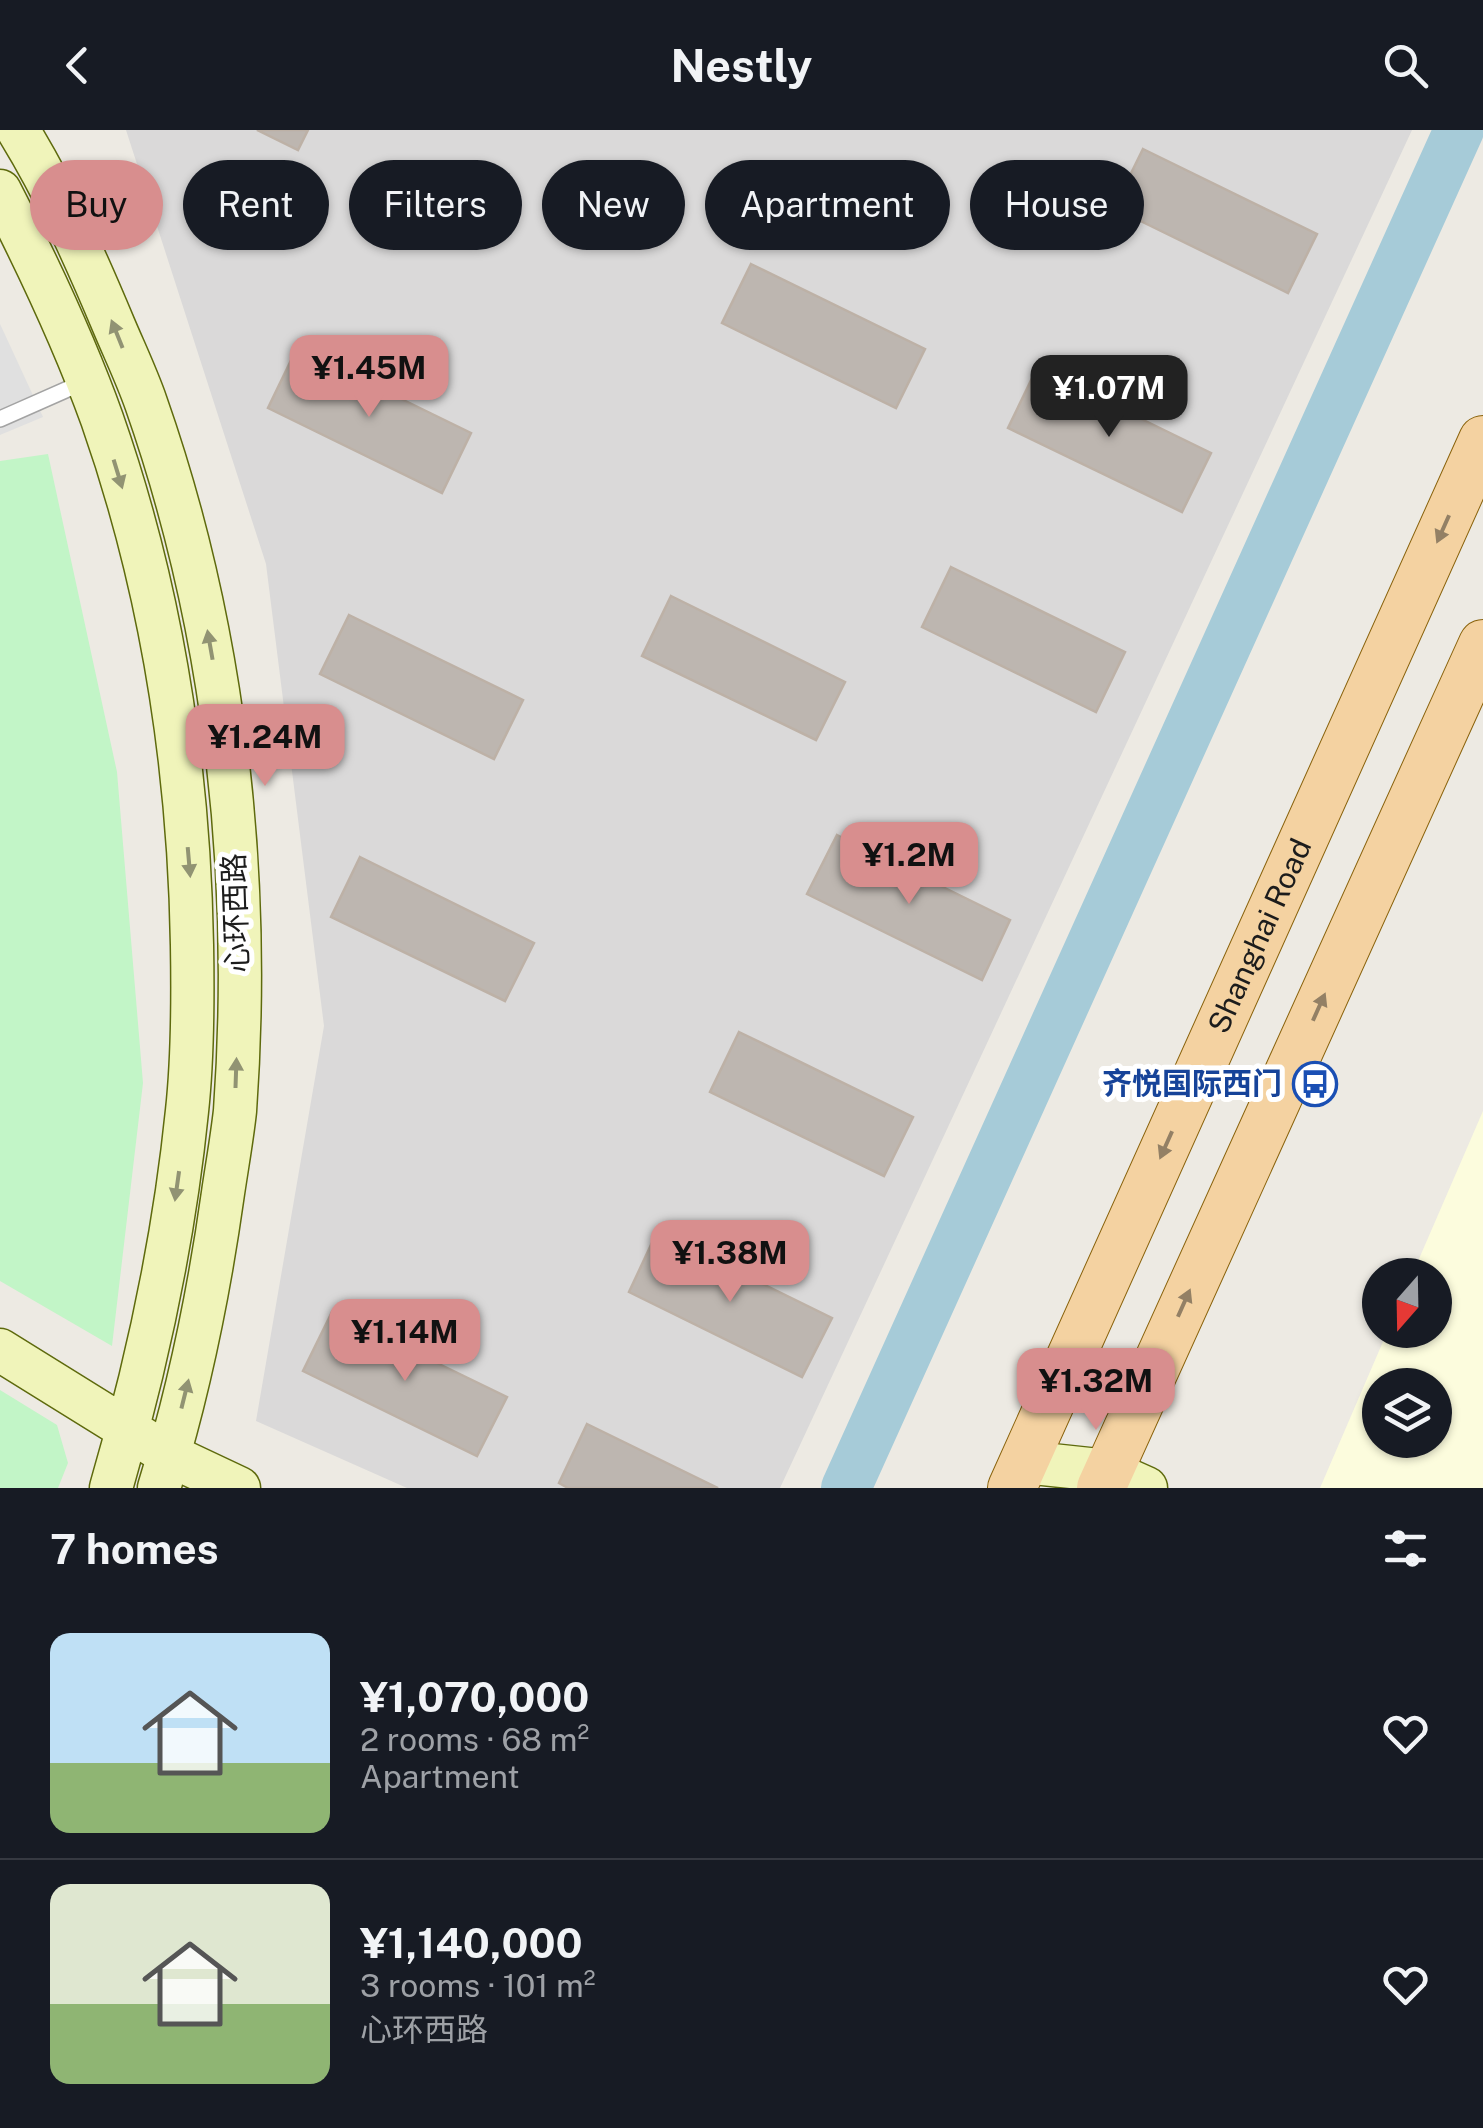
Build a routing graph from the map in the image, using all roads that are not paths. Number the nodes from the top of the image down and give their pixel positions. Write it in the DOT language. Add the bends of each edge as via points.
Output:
graph roads {
  1 [pos="18,130"];
  2 [pos="2,200"];
  3 [pos="86,381"];
  4 [pos="0,419"];
  5 [pos="1483,440"];
  6 [pos="1483,644"];
  7 [pos="0,1350"];
  8 [pos="128,1429"];
  9 [pos="164,1471"];
  10 [pos="1030,1479"];
  11 [pos="1119,1482"];
  12 [pos="110,1488"];
  13 [pos="238,1488"];
  9 -- 1 [label="main road, 心环西路, one-way" via="201,1329 234,1113 238,879 226,755 210,642 146,403 96,282"];
  2 -- 3 [label="main road, 心环西路"];
  3 -- 4 [label="lane"];
  3 -- 8 [label="main road, 心环西路, one-way" via="138,540 164,651 191,882 188,1109 155,1319"];
  5 -- 10 [label="main road, Shanghai Road, one-way"];
  11 -- 6 [label="main road, one-way"];
  7 -- 8 [label="main road"];
  8 -- 9 [label="main road"];
  8 -- 12 [label="main road, 心环西路"];
  9 -- 13 [label="main road"];
  10 -- 11 [label="main road"];
}
